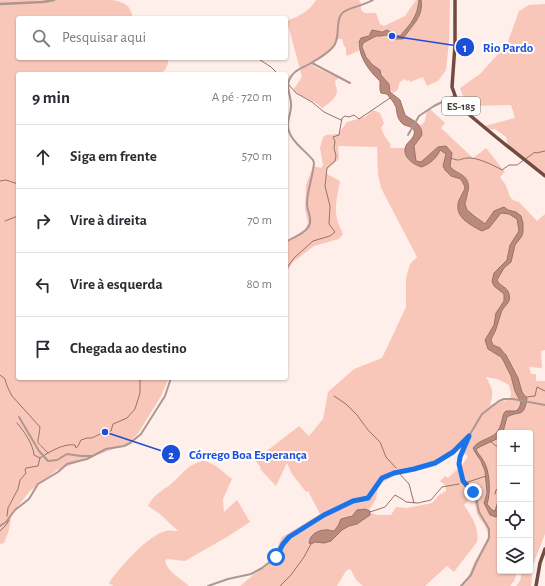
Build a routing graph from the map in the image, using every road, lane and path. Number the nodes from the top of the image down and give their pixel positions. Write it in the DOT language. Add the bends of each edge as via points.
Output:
graph roads {
  1 [pos="54,0"];
  2 [pos="373,0"];
  3 [pos="455,0"];
  4 [pos="0,4"];
  5 [pos="312,63"];
  6 [pos="350,83"];
  7 [pos="288,89"];
  8 [pos="288,89"];
  9 [pos="454,96"];
  10 [pos="288,124"];
  11 [pos="288,124"];
  12 [pos="408,135"];
  13 [pos="545,176"];
  14 [pos="288,241"];
  15 [pos="170,380"];
  16 [pos="545,404"];
  17 [pos="19,417"];
  18 [pos="469,436"];
  19 [pos="95,456"];
  20 [pos="0,526"];
  21 [pos="545,549"];
  22 [pos="208,586"];
  23 [pos="461,586"];
  24 [pos="536,586"];
  1 -- 4 [label="street"];
  2 -- 5 [label="street" via="341,15 338,19 337,42 331,50"];
  3 -- 9 [label="main road, ES-185" via="452,88"];
  5 -- 6 [label="street"];
  5 -- 8 [label="street" via="293,74"];
  7 -- 11 [label="street" via="292,107"];
  9 -- 12 [label="street" via="422,114"];
  9 -- 13 [label="main road, ES-185" via="466,112"];
  10 -- 14 [label="street" via="289,131 314,163 307,204 310,221 307,229"];
  15 -- 19 [label="street" via="165,396 141,434 124,446 106,449"];
  16 -- 18 [label="street" via="504,399 480,416"];
  17 -- 19 [label="street" via="39,451 48,461 57,460 67,454"];
  18 -- 22 [label="street" via="453,452 440,460 387,475 378,482 368,498 353,501 304,527 287,539 276,557 256,572"];
  18 -- 23 [label="street" via="460,457 460,471 463,481 475,494 479,512 489,529 489,538 471,575"];
  19 -- 20 [label="street" via="67,464 41,482 27,502"];
  21 -- 24 [label="main road"];
}
